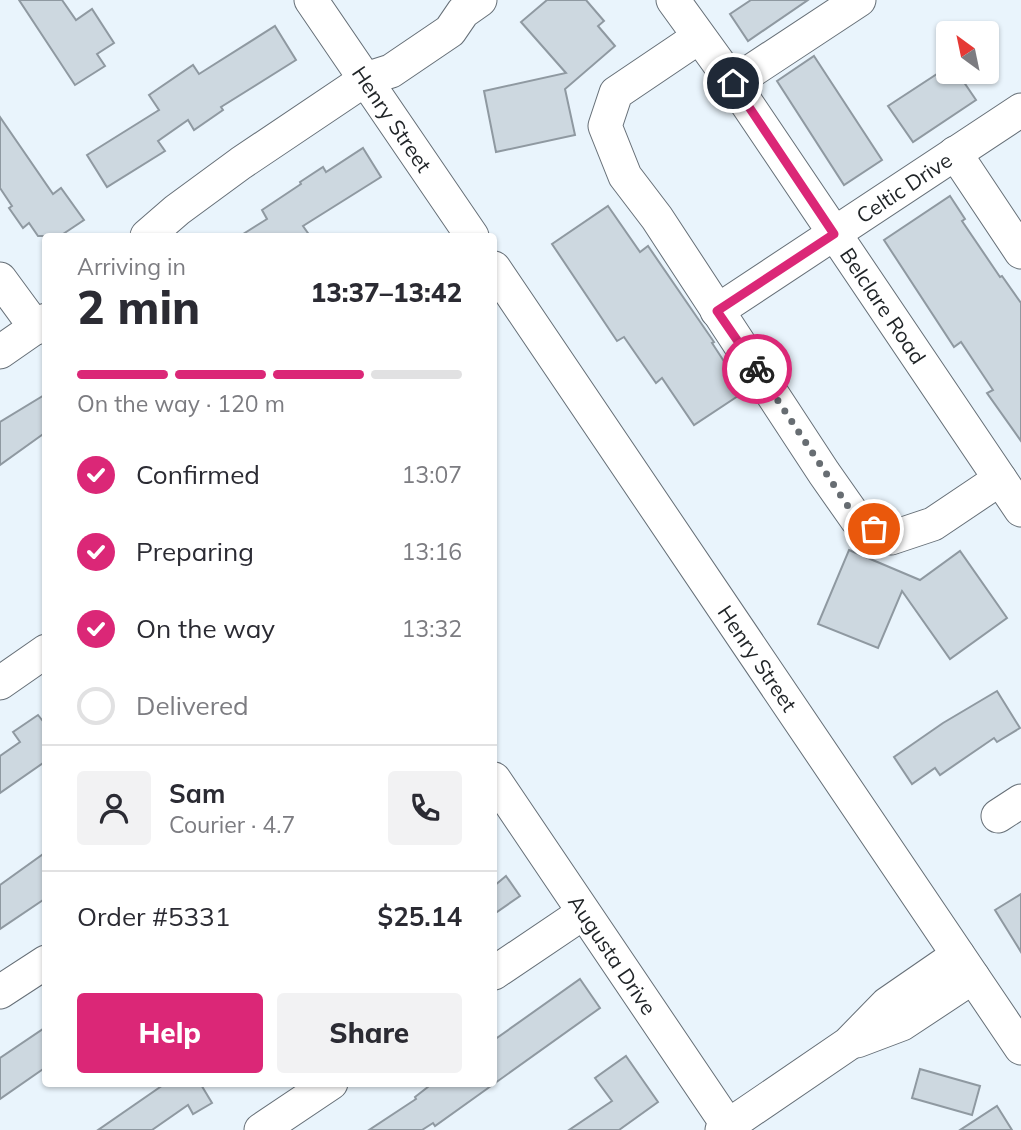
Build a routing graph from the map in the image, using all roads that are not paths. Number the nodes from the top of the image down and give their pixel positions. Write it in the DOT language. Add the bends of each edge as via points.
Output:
graph roads {
  1 [pos="311,0"];
  2 [pos="673,0"];
  3 [pos="855,1"];
  4 [pos="471,6"];
  5 [pos="699,37"];
  6 [pos="366,79"];
  7 [pos="733,83"];
  8 [pos="1021,110"];
  9 [pos="955,153"];
  10 [pos="150,233"];
  11 [pos="470,233"];
  12 [pos="834,234"];
  13 [pos="1021,251"];
  14 [pos="497,272"];
  15 [pos="0,279"];
  16 [pos="717,311"];
  17 [pos="41,324"];
  18 [pos="0,352"];
  19 [pos="1000,479"];
  20 [pos="1021,510"];
  21 [pos="42,654"];
  22 [pos="0,683"];
  23 [pos="497,784"];
  24 [pos="583,913"];
  25 [pos="42,965"];
  26 [pos="965,966"];
  27 [pos="497,971"];
  28 [pos="0,992"];
  29 [pos="1021,1048"];
  30 [pos="325,1087"];
  31 [pos="727,1129"];
  32 [pos="261,1130"];
  1 -- 6 [label="street, Henry Street"];
  2 -- 5 [label="street, Belclare Road"];
  3 -- 7 [label="street"];
  4 -- 6 [label="street" via="450,31 391,71"];
  5 -- 7 [label="street, Belclare Road"];
  5 -- 16 [label="street" via="616,93 605,126 625,176"];
  6 -- 10 [label="street" via="241,163"];
  6 -- 11 [label="street, Henry Street"];
  7 -- 12 [label="street, Belclare Road"];
  8 -- 9 [label="street, Celtic Drive"];
  9 -- 12 [label="street, Celtic Drive"];
  9 -- 13 [label="street"];
  12 -- 16 [label="street, Celtic Drive"];
  12 -- 19 [label="street, Belclare Road"];
  14 -- 26 [label="street, Henry Street"];
  15 -- 17 [label="street"];
  16 -- 19 [label="street" via="857,520 891,538 933,524"];
  17 -- 18 [label="street"];
  19 -- 20 [label="street, Belclare Road"];
  21 -- 22 [label="street"];
  23 -- 24 [label="street, Augusta Drive"];
  24 -- 27 [label="street"];
  24 -- 31 [label="street, Augusta Drive"];
  25 -- 28 [label="street"];
  26 -- 29 [label="street, Henry Street"];
  26 -- 31 [label="street" via="902,1024 848,1044"];
  30 -- 32 [label="street"];
}
